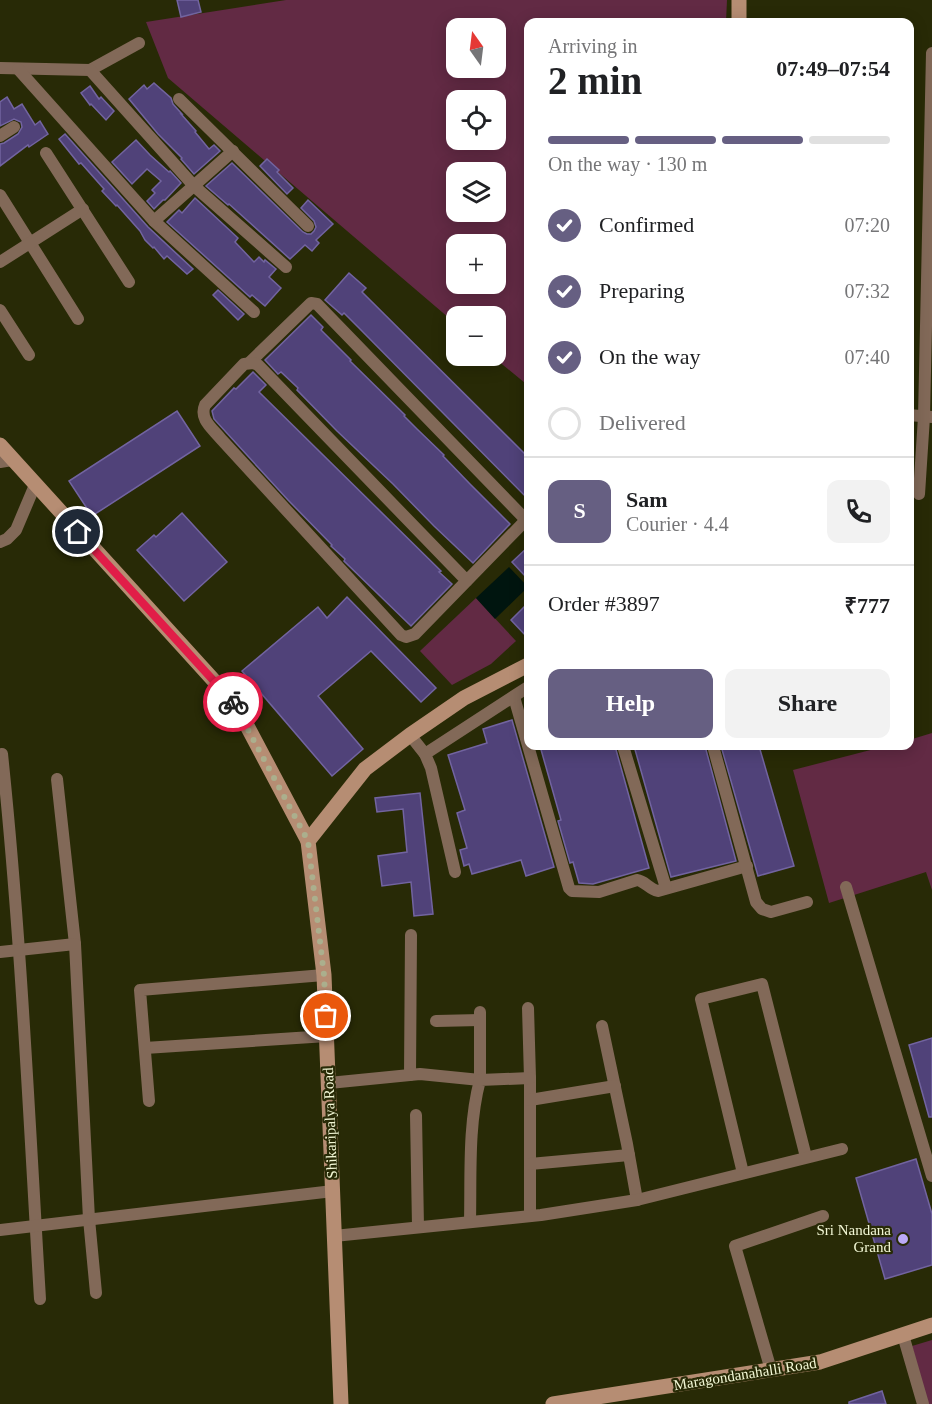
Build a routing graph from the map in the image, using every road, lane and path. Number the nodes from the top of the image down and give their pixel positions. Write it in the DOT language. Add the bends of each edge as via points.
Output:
graph roads {
  1 [pos="739,0"];
  2 [pos="739,18"];
  3 [pos="139,43"];
  4 [pos="932,53"];
  5 [pos="0,68"];
  6 [pos="18,69"];
  7 [pos="90,70"];
  8 [pos="179,99"];
  9 [pos="14,127"];
  10 [pos="0,136"];
  11 [pos="233,151"];
  12 [pos="46,153"];
  13 [pos="194,186"];
  14 [pos="0,195"];
  15 [pos="83,209"];
  16 [pos="154,221"];
  17 [pos="308,226"];
  18 [pos="30,243"];
  19 [pos="0,262"];
  20 [pos="286,267"];
  21 [pos="129,282"];
  22 [pos="0,310"];
  23 [pos="254,312"];
  24 [pos="78,319"];
  25 [pos="29,355"];
  26 [pos="249,363"];
  27 [pos="928,417"];
  28 [pos="0,445"];
  29 [pos="6,461"];
  30 [pos="35,485"];
  31 [pos="919,494"];
  32 [pos="524,517"];
  33 [pos="524,523"];
  34 [pos="0,542"];
  35 [pos="467,580"];
  36 [pos="524,667"];
  37 [pos="524,690"];
  38 [pos="514,697"];
  39 [pos="524,732"];
  40 [pos="410,735"];
  41 [pos="529,750"];
  42 [pos="624,750"];
  43 [pos="715,750"];
  44 [pos="2,754"];
  45 [pos="425,754"];
  46 [pos="57,778"];
  47 [pos="308,841"];
  48 [pos="747,866"];
  49 [pos="455,872"];
  50 [pos="846,887"];
  51 [pos="666,888"];
  52 [pos="807,902"];
  53 [pos="411,935"];
  54 [pos="75,944"];
  55 [pos="19,950"];
  56 [pos="0,952"];
  57 [pos="324,975"];
  58 [pos="528,1008"];
  59 [pos="436,1021"];
  60 [pos="602,1026"];
  61 [pos="327,1036"];
  62 [pos="145,1048"];
  63 [pos="410,1075"];
  64 [pos="530,1078"];
  65 [pos="480,1080"];
  66 [pos="328,1083"];
  67 [pos="615,1086"];
  68 [pos="530,1100"];
  69 [pos="149,1101"];
  70 [pos="416,1115"];
  71 [pos="842,1149"];
  72 [pos="629,1155"];
  73 [pos="806,1157"];
  74 [pos="530,1164"];
  75 [pos="743,1173"];
  76 [pos="932,1176"];
  77 [pos="333,1191"];
  78 [pos="637,1200"];
  79 [pos="530,1216"];
  80 [pos="823,1216"];
  81 [pos="89,1219"];
  82 [pos="470,1222"];
  83 [pos="36,1226"];
  84 [pos="418,1227"];
  85 [pos="0,1230"];
  86 [pos="334,1236"];
  87 [pos="96,1293"];
  88 [pos="40,1299"];
  89 [pos="932,1325"];
  90 [pos="903,1335"];
  91 [pos="771,1370"];
  92 [pos="341,1404"];
  93 [pos="553,1404"];
  94 [pos="923,1404"];
  1 -- 2 [label="street"];
  3 -- 7 [label="street"];
  4 -- 27 [label="street"];
  5 -- 6 [label="street"];
  6 -- 7 [label="street"];
  6 -- 16 [label="street"];
  7 -- 13 [label="street"];
  8 -- 11 [label="street"];
  9 -- 10 [label="street"];
  11 -- 13 [label="street"];
  11 -- 17 [label="street"];
  12 -- 15 [label="street"];
  13 -- 16 [label="street"];
  13 -- 20 [label="street"];
  14 -- 18 [label="street"];
  15 -- 18 [label="street"];
  15 -- 21 [label="street"];
  16 -- 23 [label="street"];
  18 -- 19 [label="street"];
  18 -- 24 [label="street"];
  22 -- 25 [label="street"];
  26 -- 32 [label="street" via="311,303 317,303"];
  26 -- 35 [label="street" via="258,365"];
  26 -- 35 [label="street" via="206,405 203,417 398,633 406,637 415,634"];
  27 -- 31 [label="street"];
  28 -- 29 [label="street"];
  29 -- 30 [label="street"];
  30 -- 34 [label="street" via="16,530"];
  30 -- 47 [label="street" via="236,705"];
  33 -- 35 [label="street"];
  36 -- 40 [label="street" via="464,698"];
  37 -- 38 [label="street"];
  38 -- 39 [label="street"];
  38 -- 45 [label="street"];
  40 -- 45 [label="street"];
  40 -- 47 [label="street" via="365,769"];
  41 -- 51 [label="street" via="569,888 599,892 637,880 652,890"];
  42 -- 51 [label="street"];
  43 -- 48 [label="street"];
  44 -- 55 [label="street"];
  45 -- 49 [label="street"];
  46 -- 54 [label="street"];
  47 -- 57 [label="street, Shikaripalya Road"];
  48 -- 51 [label="street"];
  48 -- 52 [label="street" via="756,902 762,909 771,912"];
  50 -- 76 [label="street"];
  53 -- 63 [label="street"];
  54 -- 55 [label="street"];
  54 -- 81 [label="street"];
  55 -- 56 [label="street"];
  55 -- 83 [label="street"];
  57 -- 61 [label="street, Shikaripalya Road"];
  57 -- 62 [label="street" via="140,990"];
  58 -- 64 [label="street"];
  59 -- 65 [label="street" via="480,1016"];
  60 -- 67 [label="street"];
  61 -- 62 [label="street"];
  61 -- 66 [label="street, Shikaripalya Road"];
  62 -- 69 [label="street"];
  63 -- 65 [label="street"];
  63 -- 66 [label="street"];
  64 -- 65 [label="street"];
  64 -- 68 [label="street"];
  65 -- 82 [label="street" via="472,1130"];
  66 -- 77 [label="street, Shikaripalya Road"];
  67 -- 68 [label="street"];
  67 -- 72 [label="street"];
  68 -- 74 [label="street"];
  70 -- 84 [label="street"];
  71 -- 73 [label="street"];
  72 -- 74 [label="street"];
  72 -- 78 [label="street"];
  73 -- 75 [label="street"];
  73 -- 75 [label="street" via="762,984 701,999"];
  74 -- 79 [label="street"];
  75 -- 78 [label="street"];
  77 -- 81 [label="street"];
  77 -- 86 [label="street, Shikaripalya Road"];
  78 -- 79 [label="street"];
  79 -- 82 [label="street"];
  80 -- 91 [label="street" via="735,1246"];
  81 -- 83 [label="street"];
  81 -- 87 [label="street"];
  82 -- 84 [label="street"];
  83 -- 85 [label="street"];
  83 -- 88 [label="street"];
  84 -- 86 [label="street"];
  86 -- 92 [label="street, Shikaripalya Road"];
  89 -- 90 [label="street, Maragondanahalli Road"];
  90 -- 91 [label="street, Maragondanahalli Road" via="820,1362"];
  90 -- 94 [label="street"];
  91 -- 93 [label="street, Maragondanahalli Road"];
}
